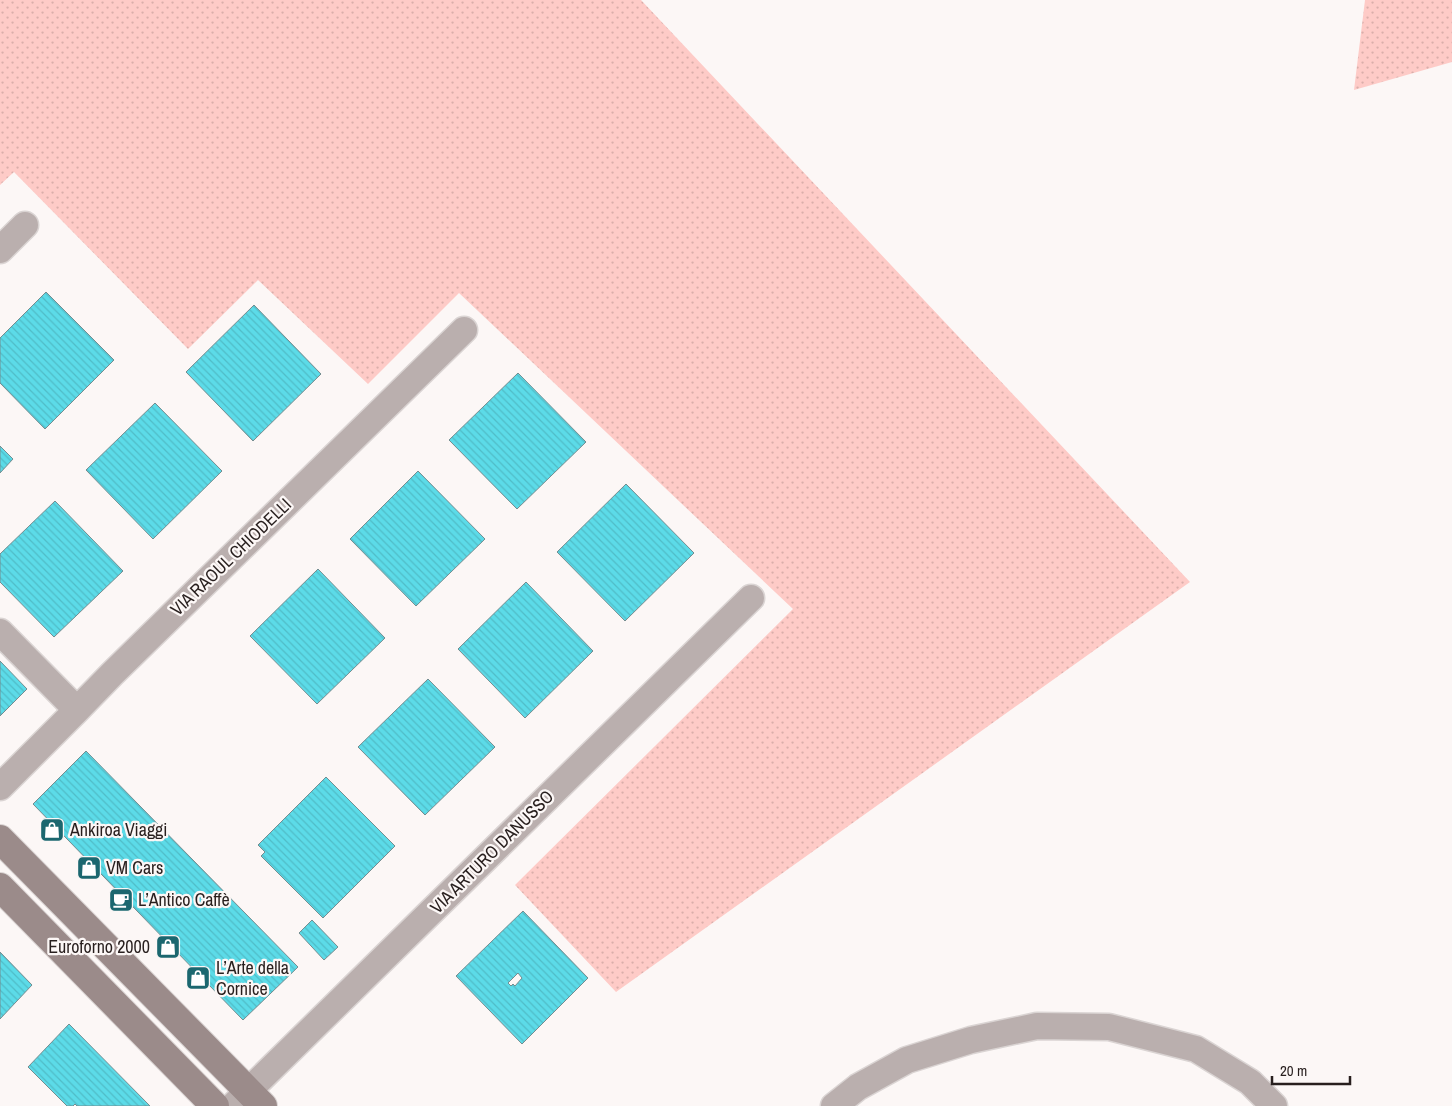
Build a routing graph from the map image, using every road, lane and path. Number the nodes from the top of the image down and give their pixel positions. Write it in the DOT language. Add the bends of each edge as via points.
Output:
graph roads {
  1 [pos="25,225"];
  2 [pos="0,250"];
  3 [pos="464,330"];
  4 [pos="750,598"];
  5 [pos="0,632"];
  6 [pos="77,710"];
  7 [pos="0,787"];
  8 [pos="0,839"];
  9 [pos="0,888"];
  10 [pos="248,1101"];
  11 [pos="215,1106"];
  12 [pos="834,1106"];
  13 [pos="1274,1106"];
  1 -- 2 [label="street"];
  3 -- 6 [label="street, VIA RAOUL CHIODELLI"];
  4 -- 10 [label="street, VIA ARTURO DANUSSO"];
  5 -- 6 [label="street"];
  6 -- 7 [label="street, VIA RAOUL CHIODELLI"];
  8 -- 10 [label="main road"];
  9 -- 11 [label="main road"];
  12 -- 13 [label="street" via="858,1087 906,1060 971,1040 1038,1026 1109,1027 1196,1049 1250,1082"];
}
